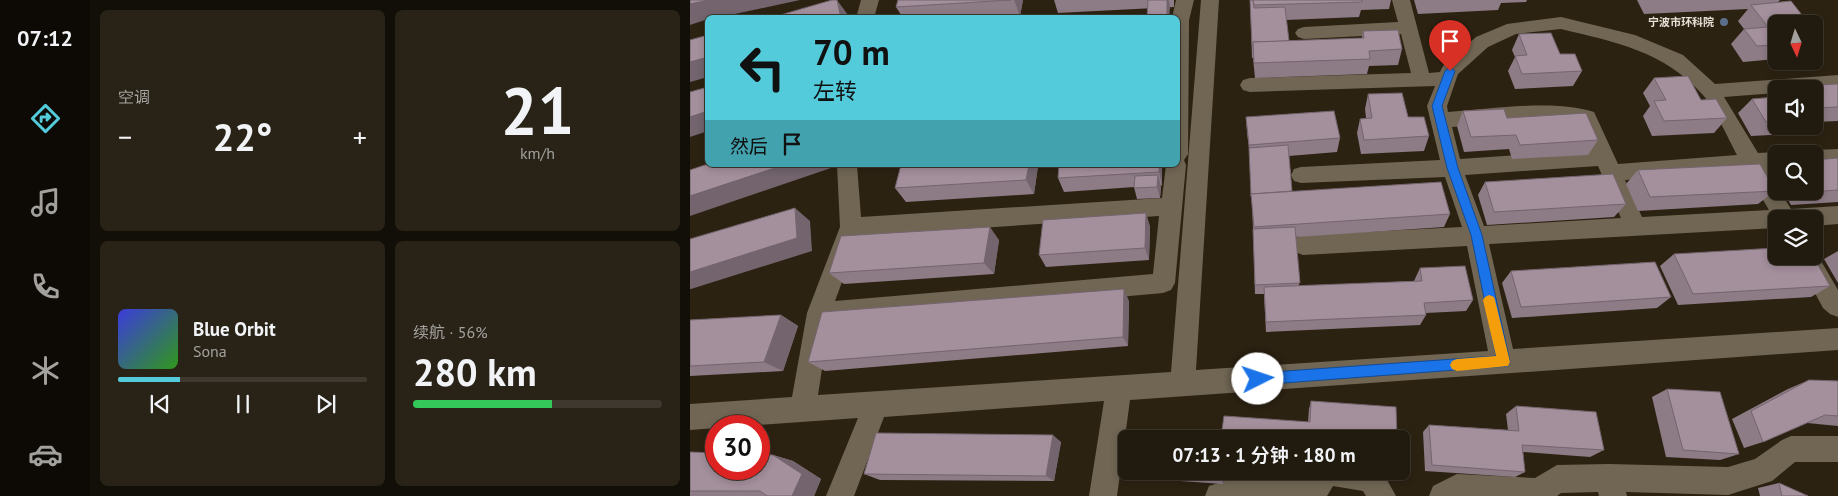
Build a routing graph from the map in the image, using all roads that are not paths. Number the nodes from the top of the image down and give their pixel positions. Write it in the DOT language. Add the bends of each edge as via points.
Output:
graph roads {
  1 [pos="1185,0"];
  2 [pos="1210,0"];
  3 [pos="1401,0"];
  4 [pos="1180,20"];
  5 [pos="1407,28"];
  6 [pos="1304,34"];
  7 [pos="1447,79"];
  8 [pos="1422,80"];
  9 [pos="1837,83"];
  10 [pos="1250,85"];
  11 [pos="1711,91"];
  12 [pos="1440,120"];
  13 [pos="1838,157"];
  14 [pos="1823,158"];
  15 [pos="1768,160"];
  16 [pos="1751,161"];
  17 [pos="1609,165"];
  18 [pos="847,167"];
  19 [pos="1176,167"];
  20 [pos="1452,168"];
  21 [pos="1301,175"];
  22 [pos="1172,206"];
  23 [pos="1780,210"];
  24 [pos="1838,215"];
  25 [pos="1823,216"];
  26 [pos="1768,219"];
  27 [pos="1635,226"];
  28 [pos="851,227"];
  29 [pos="1476,235"];
  30 [pos="1303,245"];
  31 [pos="1811,265"];
  32 [pos="1838,306"];
  33 [pos="819,313"];
  34 [pos="1838,338"];
  35 [pos="1503,362"];
  36 [pos="1183,384"];
  37 [pos="1119,388"];
  38 [pos="876,405"];
  39 [pos="804,410"];
  40 [pos="690,418"];
  41 [pos="1838,449"];
  42 [pos="1611,487"];
  43 [pos="840,496"];
  44 [pos="1104,496"];
  45 [pos="1219,496"];
  46 [pos="1382,496"];
  47 [pos="1444,496"];
  1 -- 4 [label="street"];
  2 -- 36 [label="street"];
  3 -- 5 [label="street"];
  5 -- 6 [label="street"];
  5 -- 8 [label="street"];
  7 -- 8 [label="street"];
  7 -- 11 [label="street" via="1450,71 1482,42 1513,28 1561,23 1629,39 1676,60"];
  7 -- 12 [label="street" via="1437,106"];
  8 -- 10 [label="street"];
  9 -- 11 [label="street"];
  11 -- 16 [label="street"];
  12 -- 17 [label="street" via="1551,113 1587,117"];
  12 -- 20 [label="street"];
  13 -- 14 [label="street"];
  15 -- 16 [label="street"];
  16 -- 17 [label="street"];
  16 -- 23 [label="street"];
  17 -- 20 [label="street"];
  17 -- 27 [label="street"];
  18 -- 28 [label="street"];
  19 -- 22 [label="street"];
  20 -- 21 [label="street"];
  20 -- 29 [label="street"];
  22 -- 28 [label="street"];
  22 -- 33 [label="street" via="1163,283"];
  24 -- 25 [label="street"];
  26 -- 27 [label="street"];
  27 -- 29 [label="street"];
  28 -- 33 [label="street"];
  29 -- 30 [label="street"];
  29 -- 35 [label="street"];
  31 -- 32 [label="street" via="1831,300"];
  33 -- 39 [label="street"];
  34 -- 35 [label="street"];
  35 -- 36 [label="street"];
  36 -- 37 [label="street"];
  37 -- 38 [label="street"];
  37 -- 44 [label="street"];
  38 -- 39 [label="street"];
  38 -- 43 [label="street"];
  39 -- 40 [label="street"];
  41 -- 42 [label="street" via="1791,449 1762,471 1728,481"];
  42 -- 47 [label="street" via="1558,479 1538,492 1457,488"];
  45 -- 46 [label="street" via="1240,490 1313,493 1326,472 1371,478"];
}
